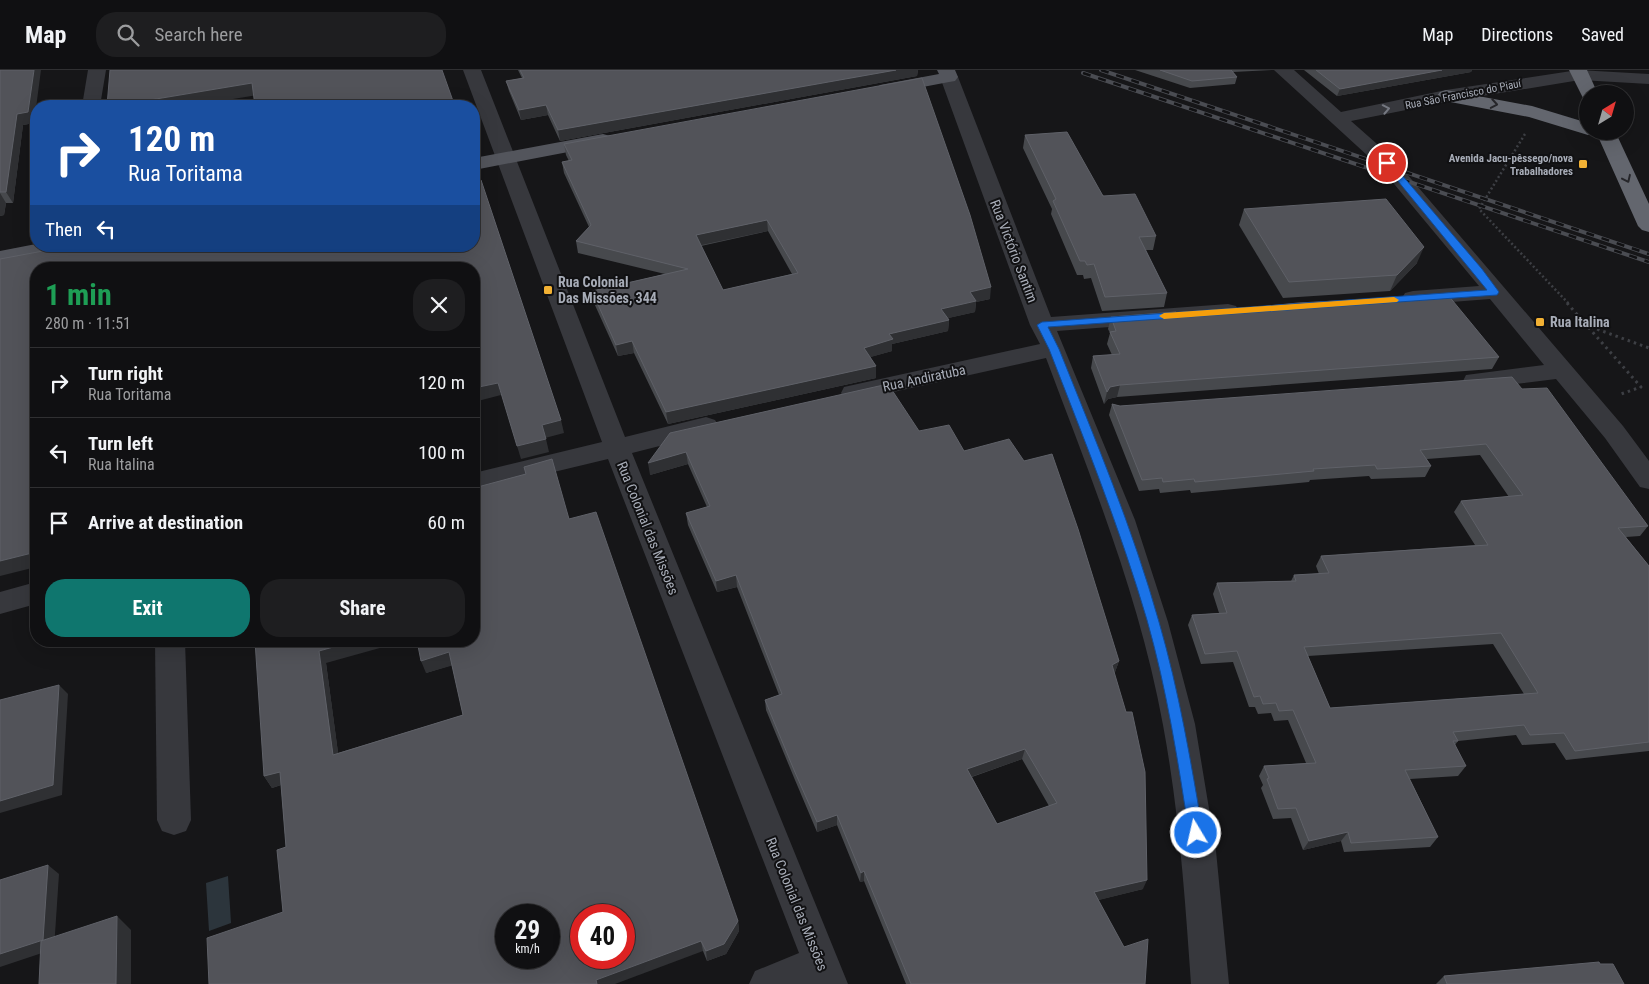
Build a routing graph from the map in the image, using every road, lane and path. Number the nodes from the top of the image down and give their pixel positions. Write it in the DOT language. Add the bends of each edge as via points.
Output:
graph roads {
  1 [pos="97,70"];
  2 [pos="472,70"];
  3 [pos="1283,70"];
  4 [pos="1579,72"];
  5 [pos="947,74"];
  6 [pos="1649,79"];
  7 [pos="1585,85"];
  8 [pos="870,91"];
  9 [pos="1446,96"];
  10 [pos="92,100"];
  11 [pos="1538,114"];
  12 [pos="1338,118"];
  13 [pos="1579,126"];
  14 [pos="625,136"];
  15 [pos="1606,140"];
  16 [pos="507,158"];
  17 [pos="480,163"];
  18 [pos="1649,226"];
  19 [pos="30,252"];
  20 [pos="0,258"];
  21 [pos="1494,292"];
  22 [pos="1396,300"];
  23 [pos="1248,310"];
  24 [pos="1042,325"];
  25 [pos="1589,326"];
  26 [pos="1649,348"];
  27 [pos="1054,349"];
  28 [pos="1561,371"];
  29 [pos="1449,383"];
  30 [pos="830,398"];
  31 [pos="1589,405"];
  32 [pos="732,420"];
  33 [pos="616,446"];
  34 [pos="480,480"];
  35 [pos="1649,480"];
  36 [pos="30,596"];
  37 [pos="0,603"];
  38 [pos="170,647"];
  39 [pos="174,820"];
  40 [pos="825,974"];
  41 [pos="768,984"];
  42 [pos="1210,984"];
  1 -- 10 [label="street"];
  2 -- 16 [label="street, Rua Colonial das Missões"];
  3 -- 12 [label="street"];
  4 -- 6 [label="street, Rua São Francisco do Piauí"];
  4 -- 7 [label="highway"];
  4 -- 9 [label="street, Rua São Francisco do Piauí"];
  5 -- 8 [label="main road"];
  5 -- 24 [label="street, Rua Victório Santim"];
  9 -- 11 [label="highway, one-way"];
  12 -- 9 [label="street, Rua São Francisco do Piauí, one-way"];
  11 -- 13 [label="highway"];
  11 -- 25 [label="path" via="1479,209"];
  12 -- 21 [label="street" via="1387,163"];
  14 -- 16 [label="main road"];
  15 -- 18 [label="highway, one-way"];
  16 -- 17 [label="main road"];
  16 -- 33 [label="street, Rua Colonial das Missões"];
  19 -- 20 [label="main road"];
  21 -- 22 [label="street"];
  21 -- 28 [label="street"];
  23 -- 24 [label="street"];
  24 -- 27 [label="street, Rua Victório Santim"];
  25 -- 26 [label="path"];
  25 -- 31 [label="path" via="1641,387"];
  27 -- 30 [label="street, Rua Andiratuba"];
  27 -- 42 [label="street, Rua Victório Santim" via="1121,520 1153,622 1176,715 1198,851"];
  28 -- 29 [label="street"];
  28 -- 31 [label="street"];
  31 -- 35 [label="street" via="1614,432"];
  32 -- 33 [label="street"];
  33 -- 34 [label="street"];
  33 -- 40 [label="street, Rua Colonial das Missões"];
  36 -- 37 [label="street"];
  38 -- 39 [label="street"];
  40 -- 41 [label="street"];
}
